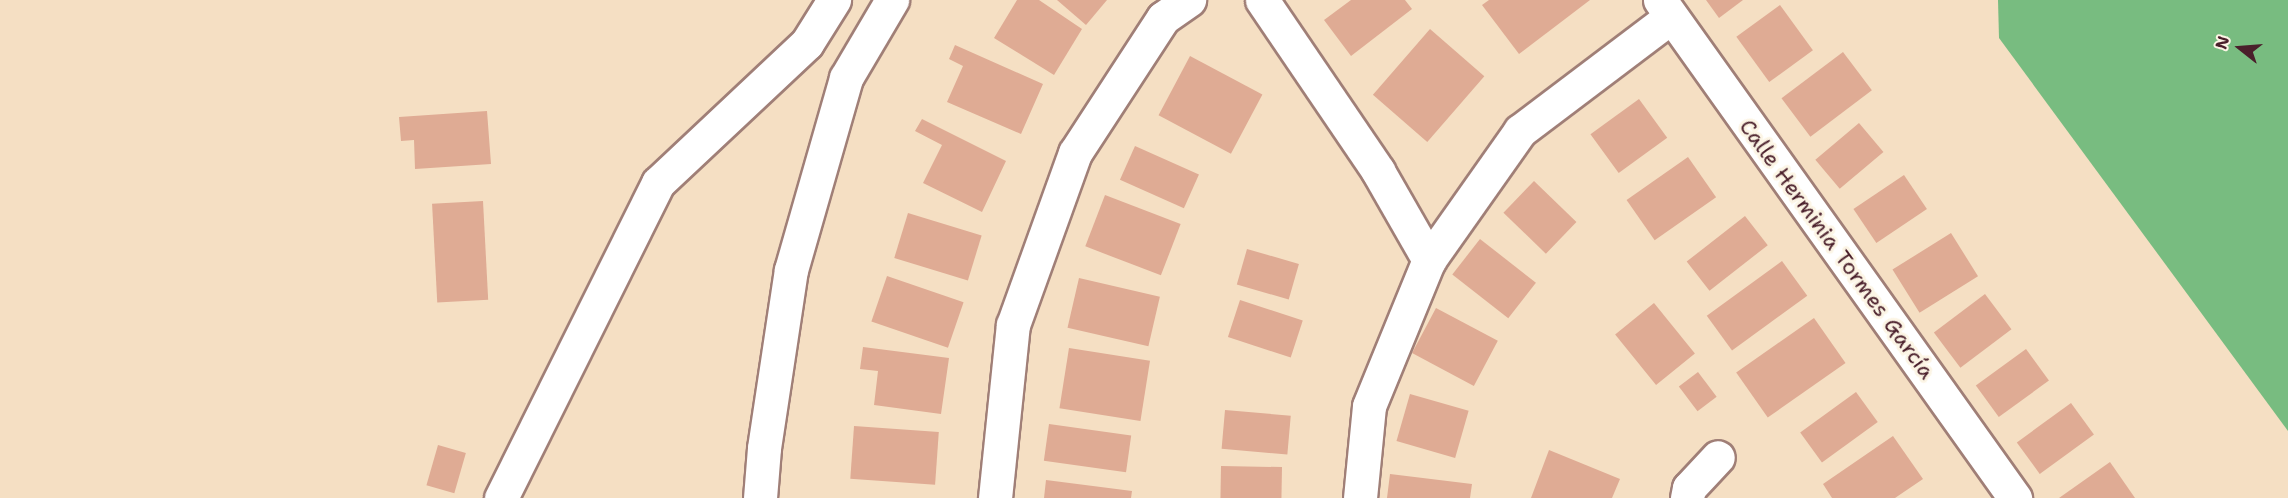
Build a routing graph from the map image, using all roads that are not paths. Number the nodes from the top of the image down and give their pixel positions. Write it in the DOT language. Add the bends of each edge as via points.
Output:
graph roads {
  1 [pos="834,0"];
  2 [pos="892,0"];
  3 [pos="1189,0"];
  4 [pos="1262,0"];
  5 [pos="1665,8"];
  6 [pos="807,43"];
  7 [pos="846,78"];
  8 [pos="1430,260"];
  9 [pos="1718,457"];
  10 [pos="501,498"];
  11 [pos="760,498"];
  12 [pos="995,498"];
  13 [pos="1360,498"];
  14 [pos="1687,498"];
  15 [pos="2015,498"];
  1 -- 6 [label="street"];
  2 -- 7 [label="street"];
  3 -- 12 [label="street" via="1163,18 1075,153 1013,326"];
  4 -- 8 [label="street" via="1378,171"];
  5 -- 8 [label="street" via="1520,131"];
  5 -- 15 [label="street, Calle Herminia Tormes García"];
  6 -- 7 [label="street"];
  6 -- 10 [label="street" via="658,183"];
  7 -- 11 [label="street" via="791,270"];
  8 -- 13 [label="street" via="1369,406"];
  9 -- 14 [label="street" via="1689,488"];
}
